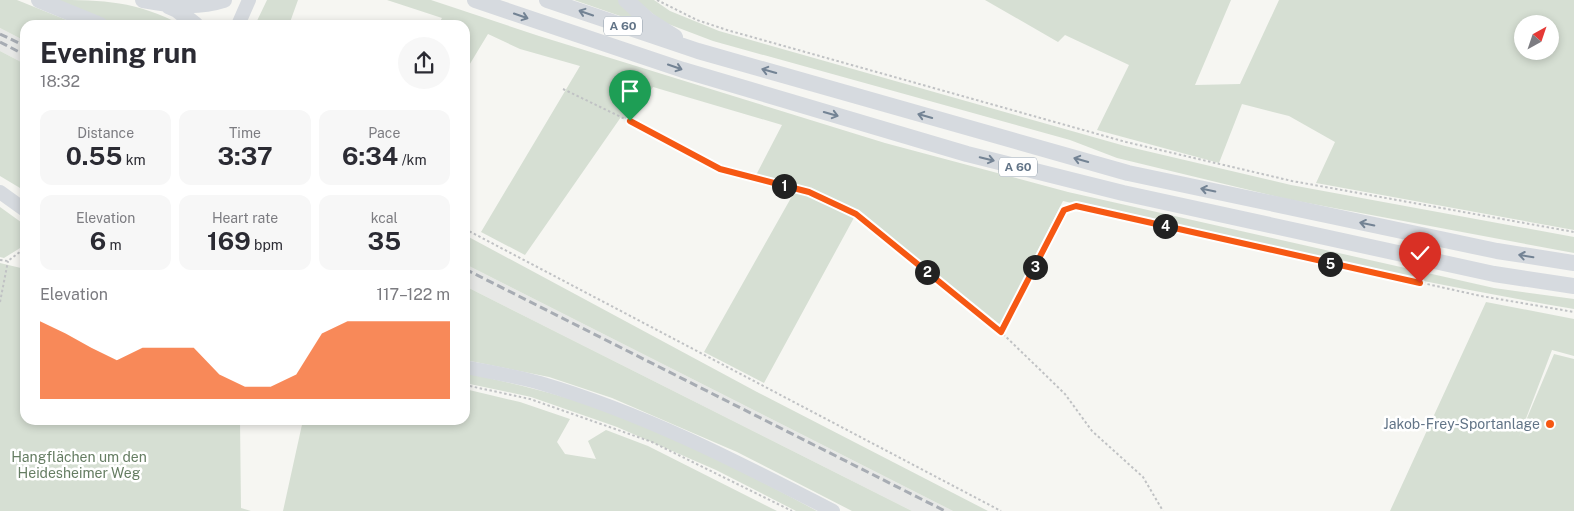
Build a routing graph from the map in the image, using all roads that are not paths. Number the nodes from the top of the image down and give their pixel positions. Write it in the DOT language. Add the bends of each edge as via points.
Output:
graph roads {
  1 [pos="39,0"];
  2 [pos="143,0"];
  3 [pos="224,0"];
  4 [pos="249,0"];
  5 [pos="474,0"];
  6 [pos="547,0"];
  7 [pos="626,0"];
  8 [pos="159,3"];
  9 [pos="88,20"];
  10 [pos="190,20"];
  11 [pos="240,20"];
  12 [pos="698,51"];
  13 [pos="0,192"];
  14 [pos="20,206"];
  15 [pos="1574,263"];
  16 [pos="1574,286"];
  17 [pos="470,367"];
  18 [pos="833,511"];
  1 -- 9 [label="highway"];
  2 -- 8 [label="highway"];
  3 -- 8 [label="highway" via="194,6"];
  4 -- 11 [label="main road"];
  5 -- 16 [label="highway, A 60, one-way" via="683,70 967,154 1123,193 1494,274"];
  12 -- 6 [label="highway, A 60, one-way"];
  7 -- 12 [label="highway" via="648,20"];
  8 -- 10 [label="highway" via="177,10"];
  15 -- 12 [label="highway, A 60, one-way" via="1497,251 1128,173"];
  13 -- 14 [label="main road"];
  17 -- 18 [label="main road" via="538,382 620,410 715,451"];
}
